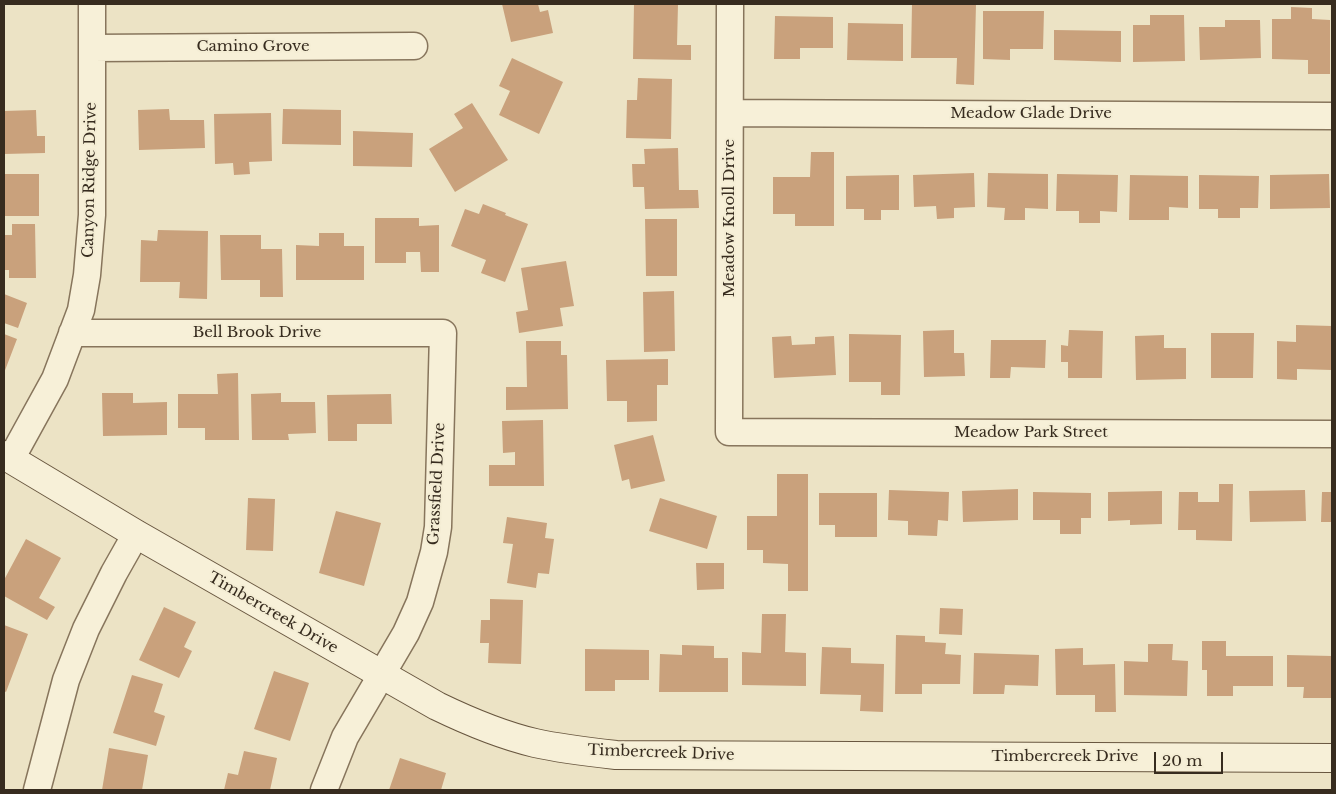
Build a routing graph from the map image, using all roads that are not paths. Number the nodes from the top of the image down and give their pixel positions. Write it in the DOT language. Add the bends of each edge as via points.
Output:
graph roads {
  1 [pos="92,4"];
  2 [pos="730,4"];
  3 [pos="414,46"];
  4 [pos="92,48"];
  5 [pos="730,112"];
  6 [pos="1332,116"];
  7 [pos="444,332"];
  8 [pos="72,333"];
  9 [pos="729,432"];
  10 [pos="1332,434"];
  11 [pos="7,457"];
  12 [pos="136,534"];
  13 [pos="381,674"];
  14 [pos="1332,758"];
  15 [pos="37,790"];
  16 [pos="324,790"];
  1 -- 4 [label="street, Canyon Ridge Drive"];
  2 -- 5 [label="street, Meadow Knoll Drive"];
  3 -- 4 [label="street, Camino Grove"];
  4 -- 8 [label="street, Canyon Ridge Drive" via="92,215 87,275 81,310"];
  5 -- 6 [label="street, Meadow Glade Drive"];
  5 -- 9 [label="street, Meadow Knoll Drive"];
  7 -- 8 [label="street, Bell Brook Drive"];
  7 -- 13 [label="street, Grassfield Drive" via="438,527 434,552 420,602"];
  8 -- 11 [label="street, Canyon Ridge Drive" via="55,379"];
  9 -- 10 [label="street, Meadow Park Street"];
  11 -- 12 [label="street, Timbercreek Drive"];
  12 -- 13 [label="street, Timbercreek Drive"];
  12 -- 15 [label="street" via="86,629 66,680"];
  13 -- 14 [label="street, Timbercreek Drive" via="471,722 534,742 616,755"];
  13 -- 16 [label="street, Grassfield Drive" via="344,737"];
}
